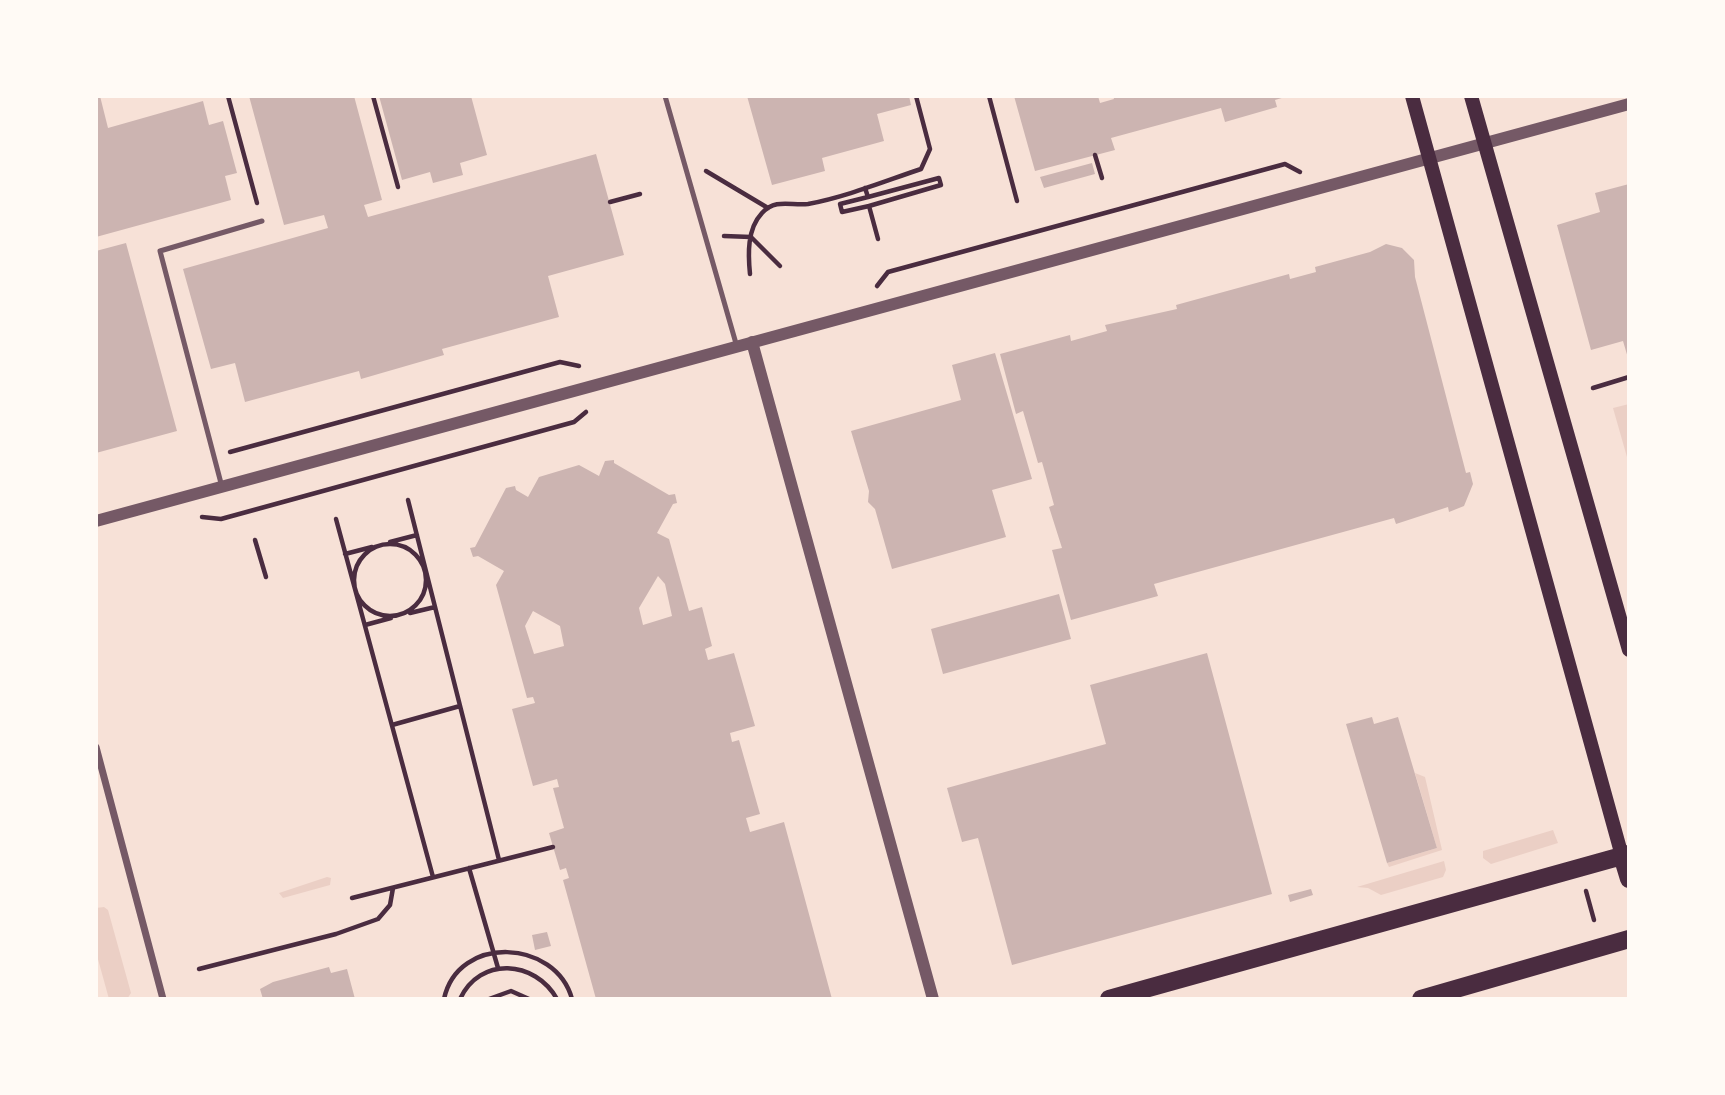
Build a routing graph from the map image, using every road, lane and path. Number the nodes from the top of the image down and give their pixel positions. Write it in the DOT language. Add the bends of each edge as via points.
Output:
graph roads {
  1 [pos="228,96"];
  2 [pos="373,96"];
  3 [pos="665,96"];
  4 [pos="916,96"];
  5 [pos="989,96"];
  6 [pos="1412,96"];
  7 [pos="1471,96"];
  8 [pos="1629,104"];
  9 [pos="1484,145"];
  10 [pos="1095,155"];
  11 [pos="682,156"];
  12 [pos="1429,160"];
  13 [pos="1102,178"];
  14 [pos="398,187"];
  15 [pos="1328,187"];
  16 [pos="865,188"];
  17 [pos="640,194"];
  18 [pos="867,197"];
  19 [pos="1017,201"];
  20 [pos="610,202"];
  21 [pos="869,206"];
  22 [pos="768,208"];
  23 [pos="262,221"];
  24 [pos="751,237"];
  25 [pos="878,239"];
  26 [pos="706,242"];
  27 [pos="780,266"];
  28 [pos="750,274"];
  29 [pos="853,315"];
  30 [pos="752,342"];
  31 [pos="737,346"];
  32 [pos="624,377"];
  33 [pos="1629,377"];
  34 [pos="1593,388"];
  35 [pos="594,404"];
  36 [pos="214,456"];
  37 [pos="222,487"];
  38 [pos="408,500"];
  39 [pos="194,516"];
  40 [pos="336,519"];
  41 [pos="96,522"];
  42 [pos="417,536"];
  43 [pos="255,540"];
  44 [pos="382,544"];
  45 [pos="345,554"];
  46 [pos="426,570"];
  47 [pos="266,577"];
  48 [pos="355,590"];
  49 [pos="435,607"];
  50 [pos="399,616"];
  51 [pos="365,625"];
  52 [pos="1629,650"];
  53 [pos="460,706"];
  54 [pos="392,725"];
  55 [pos="96,747"];
  56 [pos="553,847"];
  57 [pos="1625,855"];
  58 [pos="499,860"];
  59 [pos="469,868"];
  60 [pos="433,877"];
  61 [pos="1629,880"];
  62 [pos="393,888"];
  63 [pos="1586,891"];
  64 [pos="352,898"];
  65 [pos="1594,920"];
  66 [pos="1629,939"];
  67 [pos="494,952"];
  68 [pos="498,968"];
  69 [pos="199,970"];
  70 [pos="163,999"];
  71 [pos="444,999"];
  72 [pos="460,999"];
  73 [pos="489,999"];
  74 [pos="529,999"];
  75 [pos="557,999"];
  76 [pos="572,999"];
  77 [pos="933,999"];
  78 [pos="1109,999"];
  79 [pos="1421,999"];
  1 -- 23 [label="path"];
  2 -- 14 [label="path"];
  3 -- 11 [label="lane"];
  4 -- 16 [label="path" via="930,149 921,169"];
  5 -- 19 [label="path"];
  6 -- 12 [label="main road"];
  7 -- 9 [label="main road"];
  8 -- 9 [label="street"];
  9 -- 12 [label="street"];
  9 -- 52 [label="main road"];
  10 -- 13 [label="path"];
  11 -- 22 [label="path"];
  11 -- 26 [label="lane"];
  12 -- 15 [label="street"];
  12 -- 57 [label="main road"];
  15 -- 29 [label="street"];
  15 -- 29 [label="path" via="1285,164 888,272"];
  16 -- 18 [label="path"];
  16 -- 22 [label="path" via="806,204 783,202"];
  17 -- 20 [label="path"];
  18 -- 21 [label="path" via="840,204 842,212"];
  18 -- 21 [label="path" via="939,177 941,185"];
  21 -- 25 [label="path"];
  22 -- 24 [label="path"];
  23 -- 36 [label="lane" via="160,251"];
  24 -- 26 [label="path" via="730,234"];
  24 -- 27 [label="path"];
  24 -- 28 [label="path"];
  26 -- 31 [label="lane"];
  29 -- 30 [label="street"];
  30 -- 31 [label="street"];
  30 -- 77 [label="street"];
  31 -- 32 [label="street"];
  32 -- 36 [label="path" via="560,362"];
  32 -- 37 [label="street"];
  33 -- 34 [label="path"];
  35 -- 39 [label="path" via="574,422 221,519"];
  36 -- 37 [label="lane"];
  37 -- 41 [label="street"];
  38 -- 42 [label="path"];
  40 -- 45 [label="path"];
  42 -- 44 [label="path"];
  42 -- 46 [label="path"];
  43 -- 47 [label="path"];
  44 -- 45 [label="path"];
  44 -- 46 [label="path" via="393,543 414,552"];
  44 -- 48 [label="path" via="362,556"];
  45 -- 48 [label="path"];
  46 -- 49 [label="path"];
  46 -- 50 [label="path" via="425,593 419,604"];
  48 -- 50 [label="path" via="377,614"];
  48 -- 51 [label="path"];
  49 -- 50 [label="path"];
  49 -- 53 [label="path"];
  50 -- 51 [label="path"];
  51 -- 54 [label="path"];
  53 -- 54 [label="path"];
  53 -- 58 [label="path"];
  54 -- 60 [label="path"];
  55 -- 70 [label="street"];
  56 -- 58 [label="path"];
  57 -- 61 [label="main road"];
  57 -- 78 [label="main road"];
  58 -- 59 [label="path"];
  59 -- 60 [label="path"];
  59 -- 67 [label="path"];
  60 -- 62 [label="path"];
  62 -- 64 [label="path"];
  62 -- 69 [label="path" via="390,905 378,919"];
  63 -- 65 [label="path"];
  66 -- 79 [label="main road"];
  67 -- 68 [label="path"];
  67 -- 71 [label="path" via="473,960 457,974"];
  67 -- 76 [label="path" via="538,957 556,971"];
  68 -- 72 [label="path" via="474,980"];
  68 -- 75 [label="path" via="529,971 550,987"];
  73 -- 74 [label="path" via="510,991"];
}
